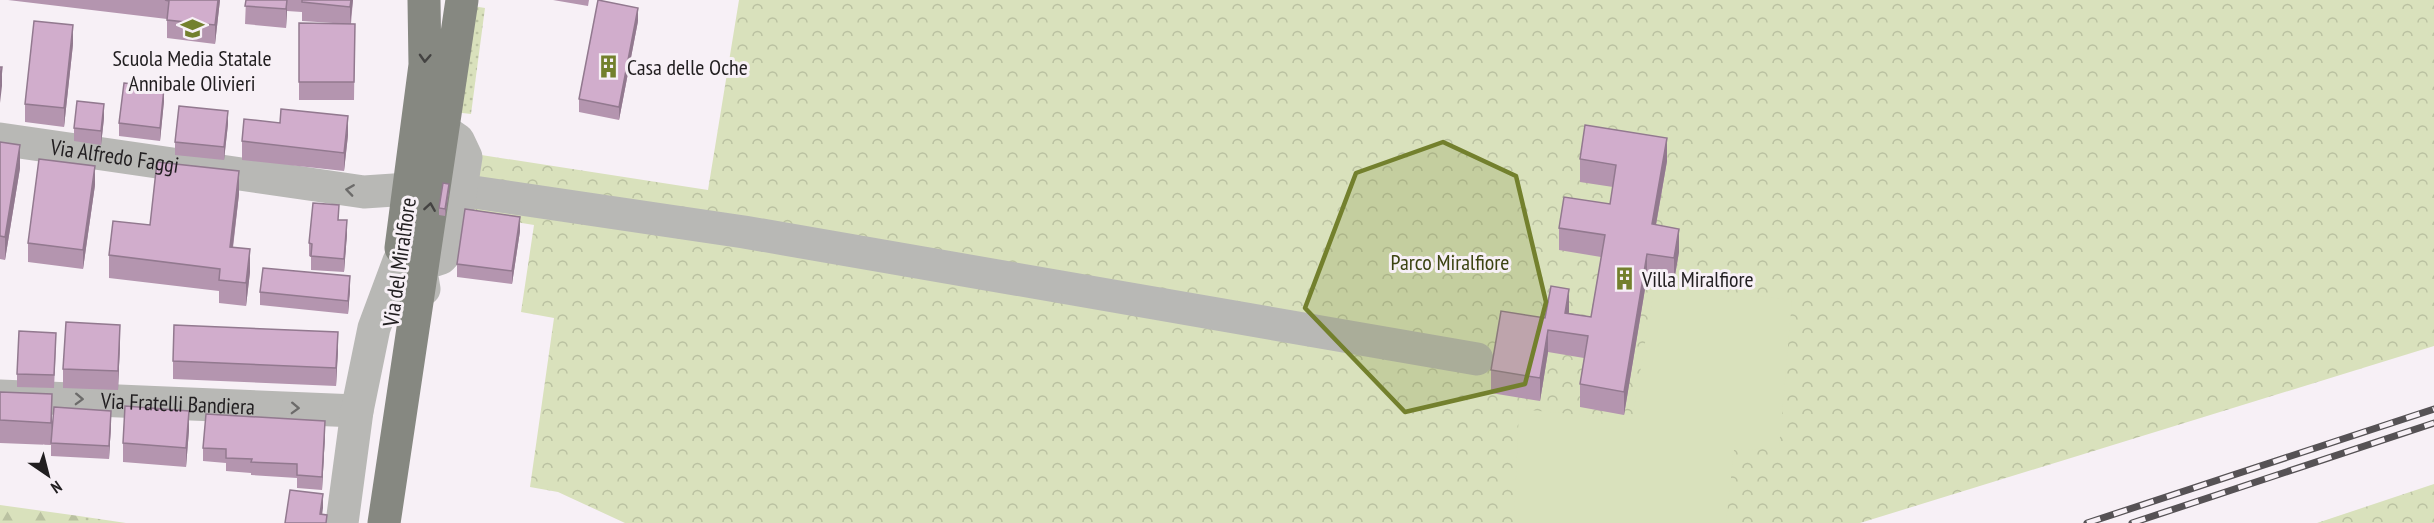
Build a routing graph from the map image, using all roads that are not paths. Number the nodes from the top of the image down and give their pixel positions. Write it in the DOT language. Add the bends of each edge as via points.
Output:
graph roads {
  1 [pos="424,0"];
  2 [pos="462,0"];
  3 [pos="442,129"];
  4 [pos="0,139"];
  5 [pos="409,189"];
  6 [pos="460,190"];
  7 [pos="410,263"];
  8 [pos="1477,358"];
  9 [pos="0,396"];
  10 [pos="357,411"];
  11 [pos="342,523"];
  12 [pos="362,523"];
  13 [pos="384,523"];
  14 [pos="398,523"];
  1 -- 5 [label="main road, Via del Miralfiore, one-way" via="425,65"];
  2 -- 3 [label="main road, Via del Miralfiore"];
  3 -- 6 [label="street, Via del Miralfiore" via="458,140 466,157"];
  7 -- 3 [label="main road, Via del Miralfiore, one-way"];
  5 -- 4 [label="street, Via Alfredo Faggi, one-way" via="364,192"];
  5 -- 7 [label="main road, Via del Miralfiore"];
  6 -- 7 [label="street, Via del Miralfiore" via="452,246 441,258"];
  6 -- 8 [label="street" via="744,232"];
  7 -- 10 [label="street" via="374,328"];
  7 -- 12 [label="main road, Via del Miralfiore"];
  7 -- 13 [label="main road, Via del Miralfiore"];
  7 -- 14 [label="street, Via del Miralfiore" via="426,300 426,330"];
  9 -- 10 [label="street, Via Fratelli Bandiera, one-way"];
  10 -- 11 [label="street"];
}
